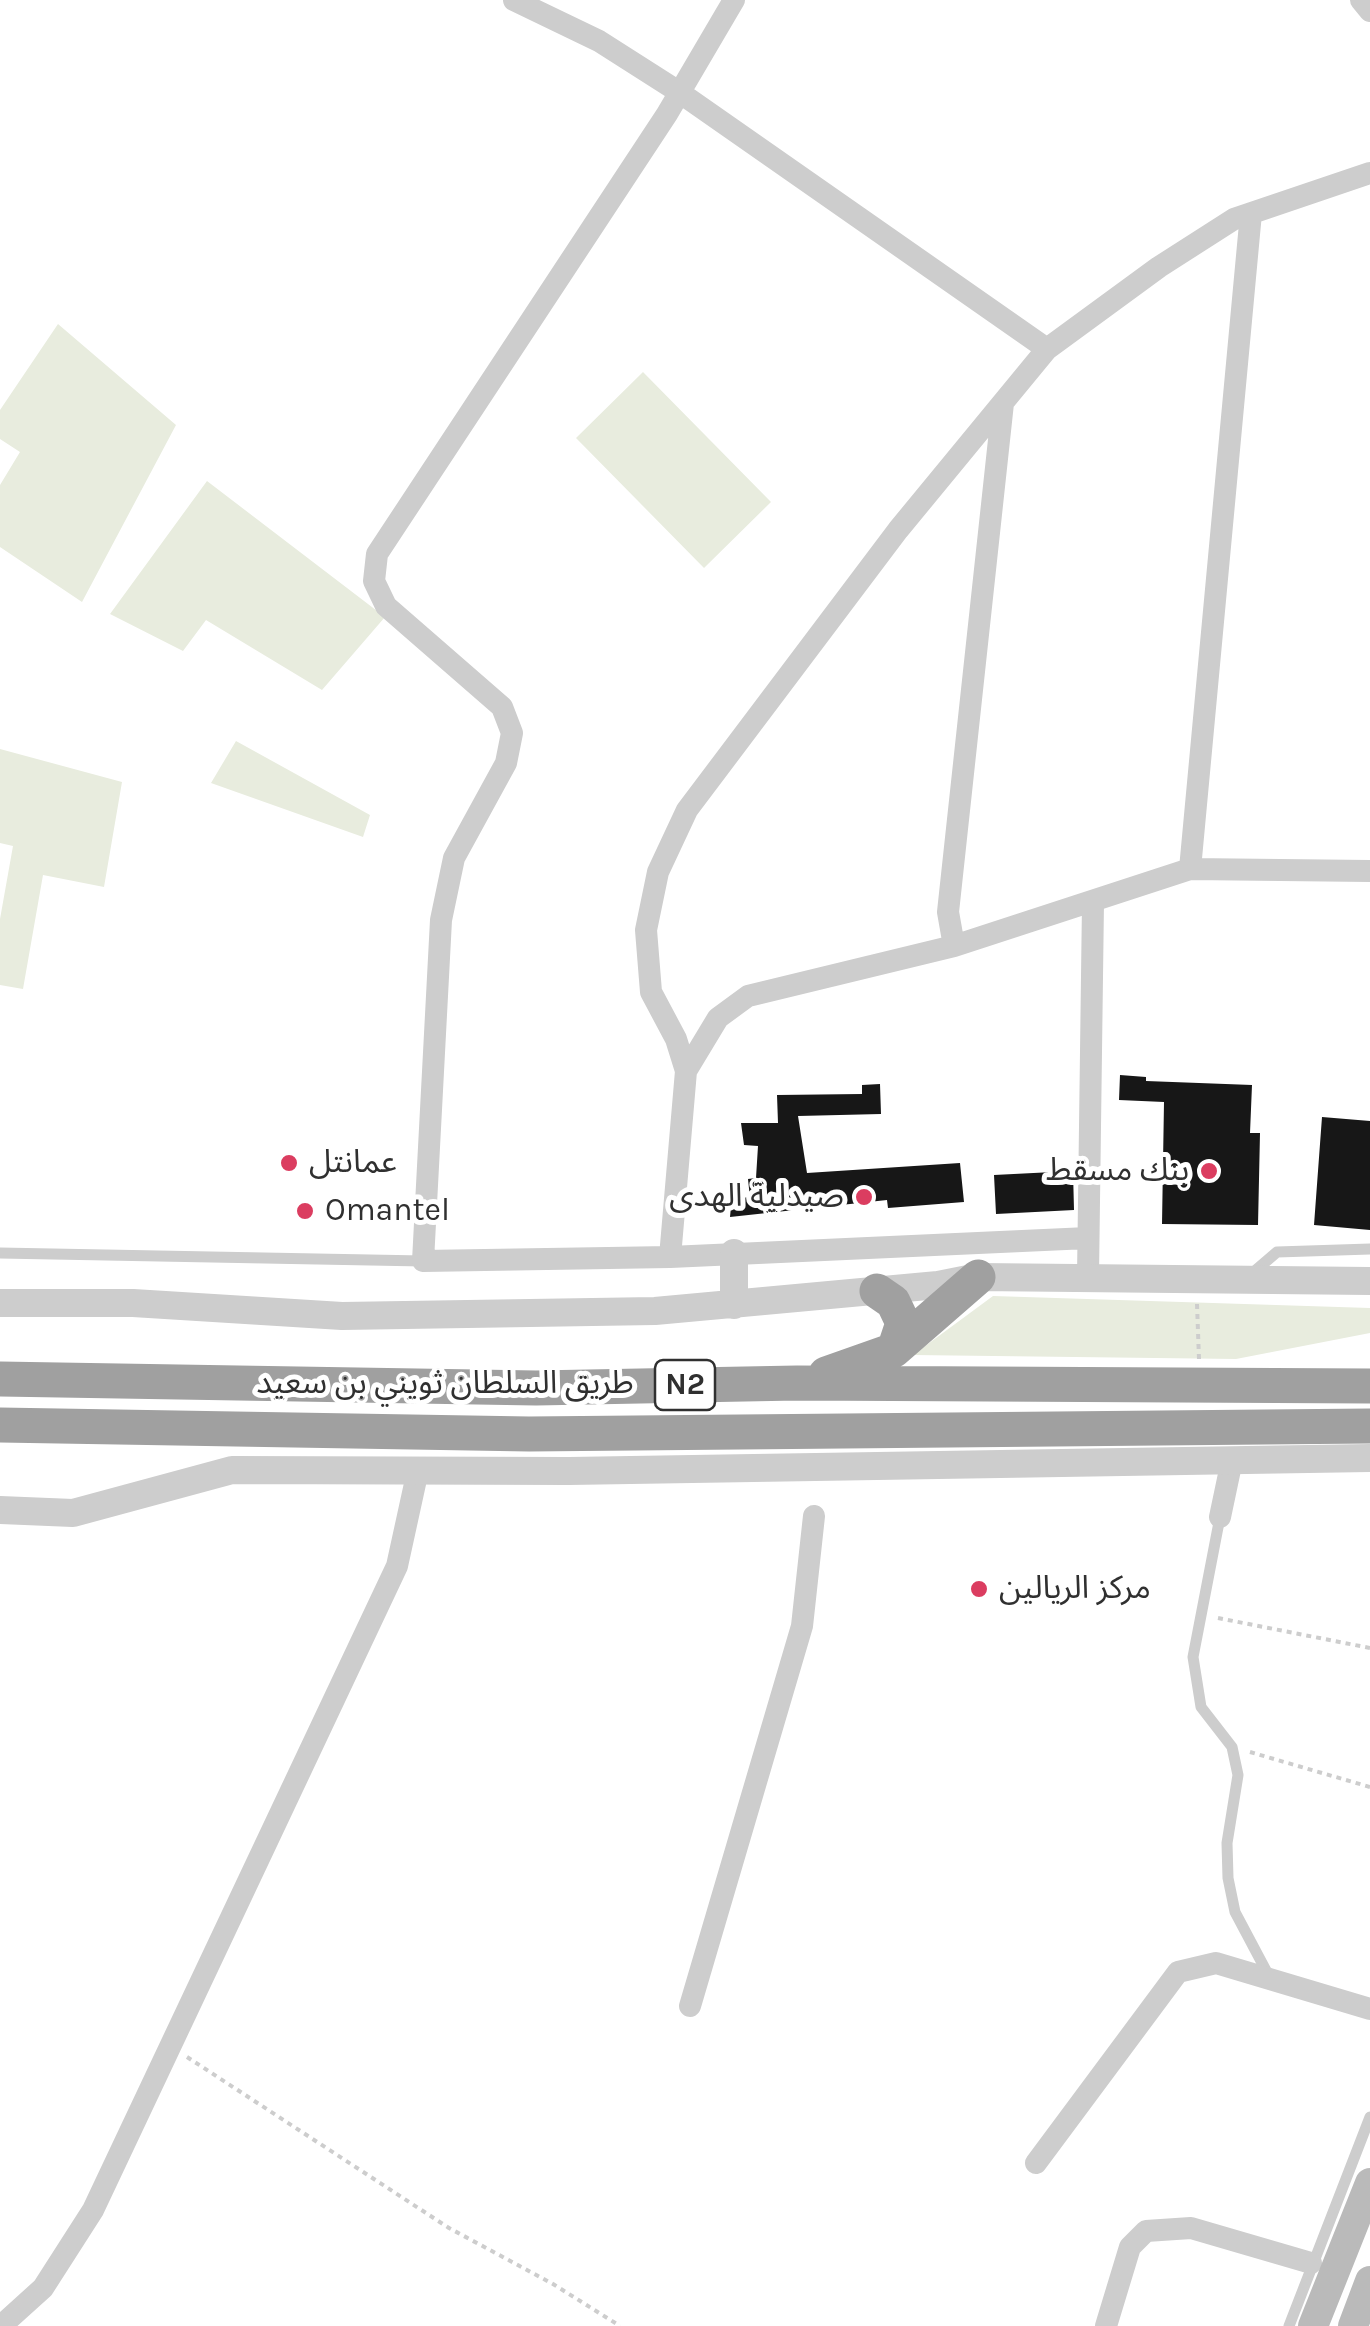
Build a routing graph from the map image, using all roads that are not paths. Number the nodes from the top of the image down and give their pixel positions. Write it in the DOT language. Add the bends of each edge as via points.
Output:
graph roads {
  1 [pos="514,0"];
  2 [pos="734,0"];
  3 [pos="1361,0"];
  4 [pos="1370,11"];
  5 [pos="680,92"];
  6 [pos="1370,173"];
  7 [pos="1251,213"];
  8 [pos="1046,349"];
  9 [pos="1003,402"];
  10 [pos="1190,868"];
  11 [pos="1370,872"];
  12 [pos="1093,902"];
  13 [pos="954,946"];
  14 [pos="686,1071"];
  15 [pos="1088,1238"];
  16 [pos="1370,1248"];
  17 [pos="0,1253"];
  18 [pos="734,1253"];
  19 [pos="670,1256"];
  20 [pos="423,1261"];
  21 [pos="1088,1276"];
  22 [pos="978,1277"];
  23 [pos="1247,1280"];
  24 [pos="1370,1281"];
  25 [pos="877,1291"];
  26 [pos="0,1303"];
  27 [pos="734,1306"];
  28 [pos="894,1350"];
  29 [pos="0,1379"];
  30 [pos="797,1383"];
  31 [pos="1370,1386"];
  32 [pos="0,1425"];
  33 [pos="1370,1426"];
  34 [pos="1370,1458"];
  35 [pos="1232,1460"];
  36 [pos="418,1470"];
  37 [pos="0,1510"];
  38 [pos="814,1516"];
  39 [pos="1220,1518"];
  40 [pos="1271,1979"];
  41 [pos="690,2006"];
  42 [pos="1370,2009"];
  43 [pos="1370,2117"];
  44 [pos="1036,2163"];
  45 [pos="1370,2183"];
  46 [pos="1350,2236"];
  47 [pos="1311,2263"];
  48 [pos="1370,2281"];
  49 [pos="0,2326"];
  50 [pos="1106,2326"];
  51 [pos="1289,2326"];
  52 [pos="1314,2326"];
  53 [pos="1328,2326"];
  54 [pos="1353,2326"];
  1 -- 5 [label="street" via="599,41"];
  2 -- 5 [label="street"];
  3 -- 4 [label="street"];
  5 -- 8 [label="street"];
  5 -- 20 [label="street" via="377,554 374,581 386,606 502,707 512,733 506,763 454,858 441,920"];
  6 -- 7 [label="street"];
  7 -- 8 [label="street" via="1158,267"];
  7 -- 10 [label="street"];
  8 -- 9 [label="street"];
  9 -- 13 [label="street" via="948,912"];
  9 -- 14 [label="street" via="687,810 658,872 646,930 648,977"];
  10 -- 11 [label="street"];
  10 -- 12 [label="street"];
  12 -- 13 [label="street"];
  12 -- 15 [label="street"];
  13 -- 14 [label="street" via="748,996 718,1018"];
  14 -- 19 [label="street"];
  15 -- 18 [label="street"];
  15 -- 21 [label="street"];
  16 -- 23 [label="lane" via="1276,1252"];
  17 -- 20 [label="lane"];
  18 -- 19 [label="street"];
  18 -- 27 [label="street"];
  19 -- 20 [label="street"];
  21 -- 22 [label="street"];
  21 -- 23 [label="street"];
  22 -- 25 [label="street"];
  22 -- 28 [label="highway"];
  23 -- 24 [label="street"];
  25 -- 27 [label="street"];
  25 -- 28 [label="highway" via="894,1302 903,1323"];
  26 -- 27 [label="street" via="133,1303 342,1316"];
  28 -- 30 [label="highway"];
  29 -- 30 [label="highway, طريق السلطان ثويني بن سعيد / N2" via="536,1388"];
  30 -- 31 [label="highway, طريق السلطان ثويني بن سعيد / N2"];
  32 -- 33 [label="highway, طريق السلطان ثويني بن سعيد / N2" via="529,1434"];
  34 -- 35 [label="street"];
  35 -- 36 [label="street"];
  35 -- 39 [label="street"];
  36 -- 37 [label="street" via="232,1470 73,1513"];
  36 -- 49 [label="street" via="396,1566 78,2238 43,2288"];
  38 -- 41 [label="street" via="802,1626"];
  39 -- 40 [label="lane" via="1193,1657 1201,1707 1232,1747 1238,1775 1227,1844 1235,1912"];
  40 -- 42 [label="street"];
  40 -- 44 [label="street" via="1216,1963 1178,1972"];
  43 -- 47 [label="lane"];
  45 -- 46 [label="main road"];
  46 -- 52 [label="main road"];
  46 -- 53 [label="main road"];
  47 -- 50 [label="street" via="1190,2228 1146,2232 1130,2247"];
  47 -- 51 [label="lane"];
  48 -- 54 [label="main road"];
}
